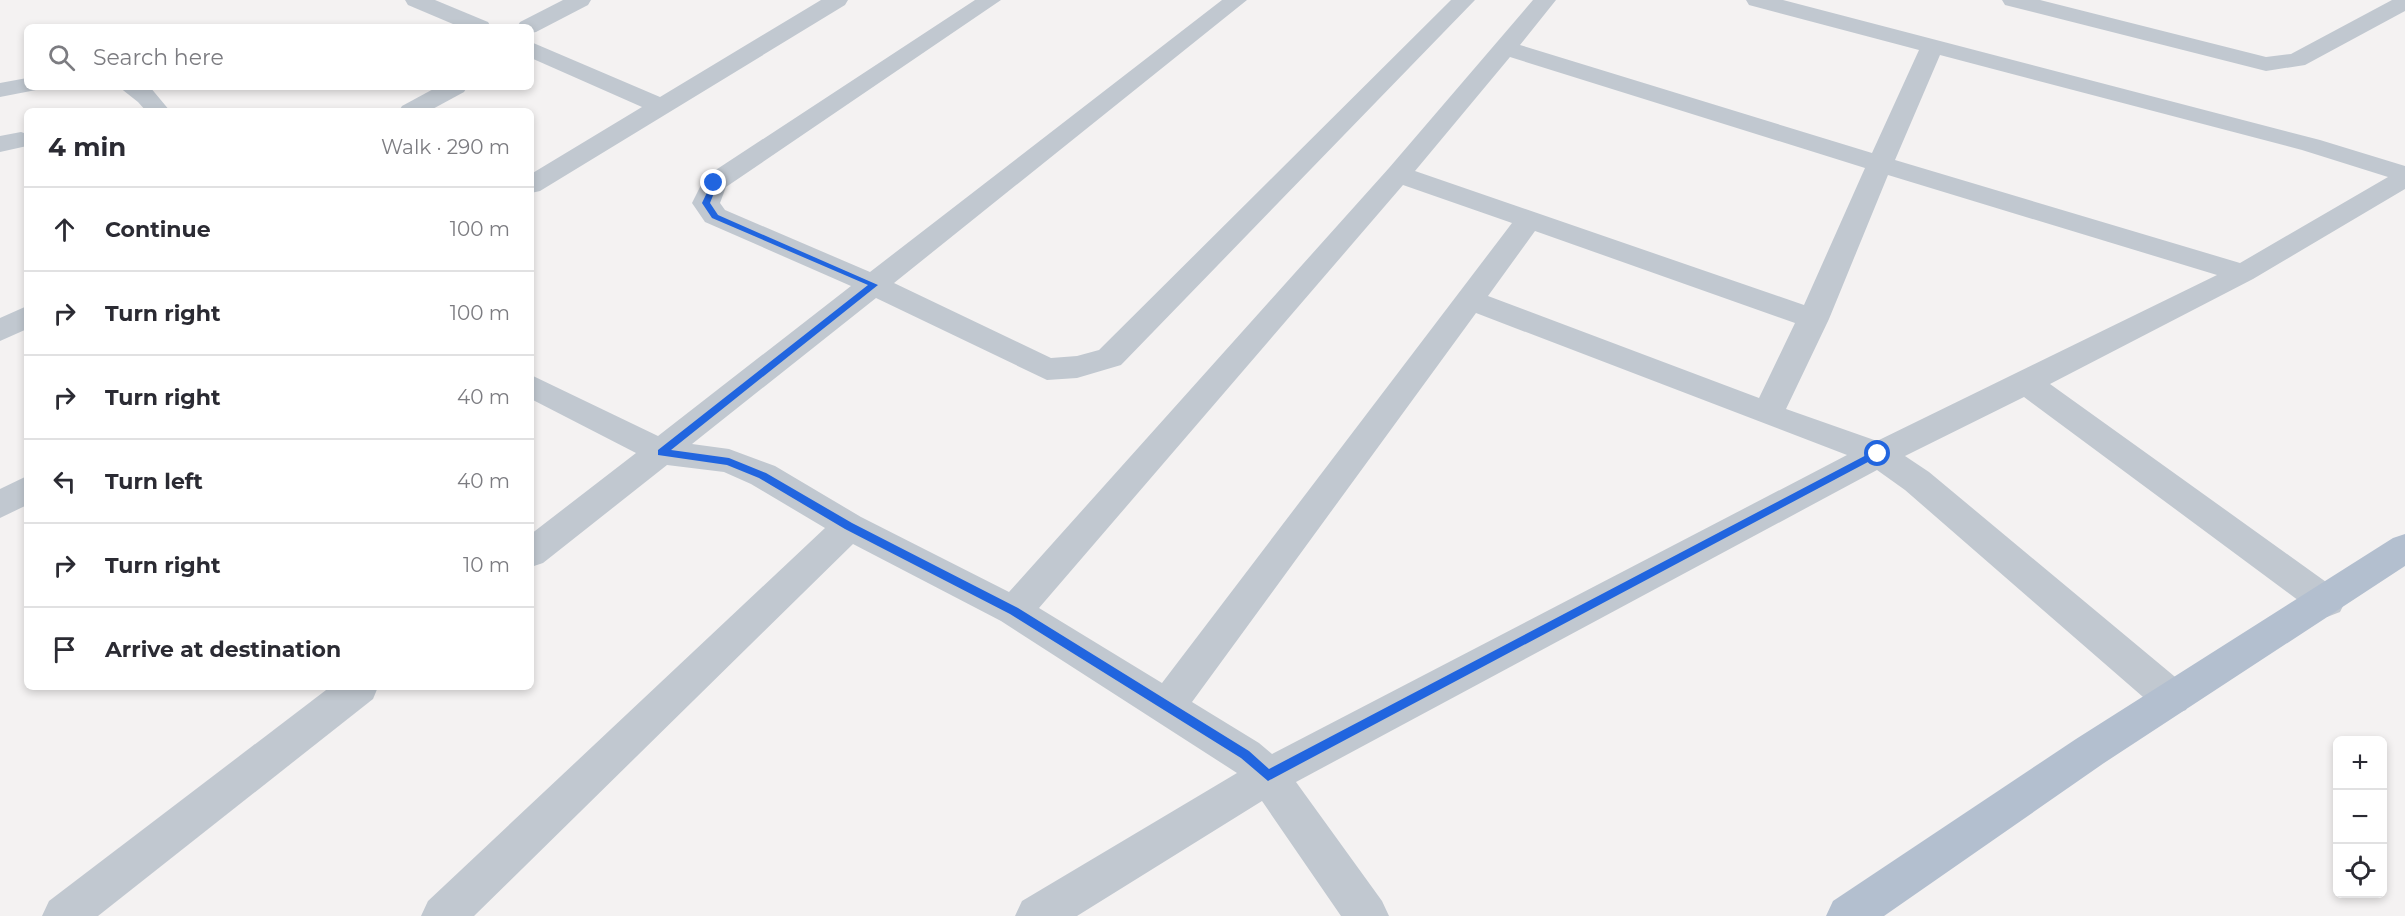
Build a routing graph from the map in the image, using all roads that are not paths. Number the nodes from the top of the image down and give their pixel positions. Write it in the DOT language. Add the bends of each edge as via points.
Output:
graph roads {
  1 [pos="416,0"];
  2 [pos="580,0"];
  3 [pos="837,0"];
  4 [pos="990,0"];
  5 [pos="1236,0"];
  6 [pos="1464,0"];
  7 [pos="1545,0"];
  8 [pos="1757,0"];
  9 [pos="2013,0"];
  10 [pos="2405,2"];
  11 [pos="473,24"];
  12 [pos="534,24"];
  13 [pos="1933,45"];
  14 [pos="1503,47"];
  15 [pos="534,50"];
  16 [pos="24,86"];
  17 [pos="0,90"];
  18 [pos="139,90"];
  19 [pos="450,90"];
  20 [pos="660,106"];
  21 [pos="156,108"];
  22 [pos="416,108"];
  23 [pos="1879,163"];
  24 [pos="1398,174"];
  25 [pos="2405,176"];
  26 [pos="534,182"];
  27 [pos="1528,220"];
  28 [pos="2244,273"];
  29 [pos="874,285"];
  30 [pos="1471,300"];
  31 [pos="24,318"];
  32 [pos="1814,319"];
  33 [pos="0,331"];
  34 [pos="2026,383"];
  35 [pos="534,388"];
  36 [pos="1768,414"];
  37 [pos="662,452"];
  38 [pos="1878,454"];
  39 [pos="24,491"];
  40 [pos="0,505"];
  41 [pos="849,526"];
  42 [pos="2405,548"];
  43 [pos="534,552"];
  44 [pos="2327,602"];
  45 [pos="1014,611"];
  46 [pos="355,690"];
  47 [pos="2172,698"];
  48 [pos="1167,706"];
  49 [pos="1268,776"];
  50 [pos="64,916"];
  51 [pos="444,916"];
  52 [pos="1037,916"];
  53 [pos="1366,916"];
  54 [pos="1848,916"];
  1 -- 11 [label="street"];
  2 -- 12 [label="street"];
  3 -- 20 [label="street"];
  4 -- 29 [label="street" via="714,183 706,203 715,216"];
  5 -- 29 [label="street"];
  6 -- 29 [label="street" via="1110,358 1077,367 1047,369"];
  7 -- 14 [label="street"];
  8 -- 13 [label="street"];
  9 -- 10 [label="street" via="2266,64 2297,60"];
  13 -- 23 [label="street"];
  13 -- 25 [label="street" via="2312,146"];
  14 -- 23 [label="street"];
  14 -- 24 [label="street"];
  15 -- 20 [label="street"];
  16 -- 17 [label="street"];
  18 -- 21 [label="street"];
  19 -- 22 [label="street"];
  20 -- 26 [label="street"];
  23 -- 28 [label="street"];
  23 -- 32 [label="street"];
  24 -- 27 [label="street"];
  24 -- 45 [label="street"];
  25 -- 28 [label="street"];
  27 -- 30 [label="street"];
  27 -- 32 [label="street"];
  28 -- 34 [label="street"];
  29 -- 37 [label="street"];
  30 -- 36 [label="street"];
  30 -- 48 [label="street"];
  31 -- 33 [label="street"];
  32 -- 36 [label="street"];
  34 -- 38 [label="street"];
  34 -- 44 [label="street"];
  35 -- 37 [label="street"];
  36 -- 38 [label="street"];
  37 -- 41 [label="street" via="729,461 763,475"];
  37 -- 43 [label="street"];
  38 -- 47 [label="street" via="1917,481"];
  38 -- 49 [label="street"];
  39 -- 40 [label="street"];
  41 -- 45 [label="street"];
  41 -- 51 [label="street"];
  42 -- 44 [label="main road"];
  44 -- 47 [label="main road"];
  45 -- 48 [label="street"];
  46 -- 50 [label="street"];
  47 -- 54 [label="main road" via="1957,839"];
  48 -- 49 [label="street" via="1245,755"];
  49 -- 52 [label="street"];
  49 -- 53 [label="street"];
}
